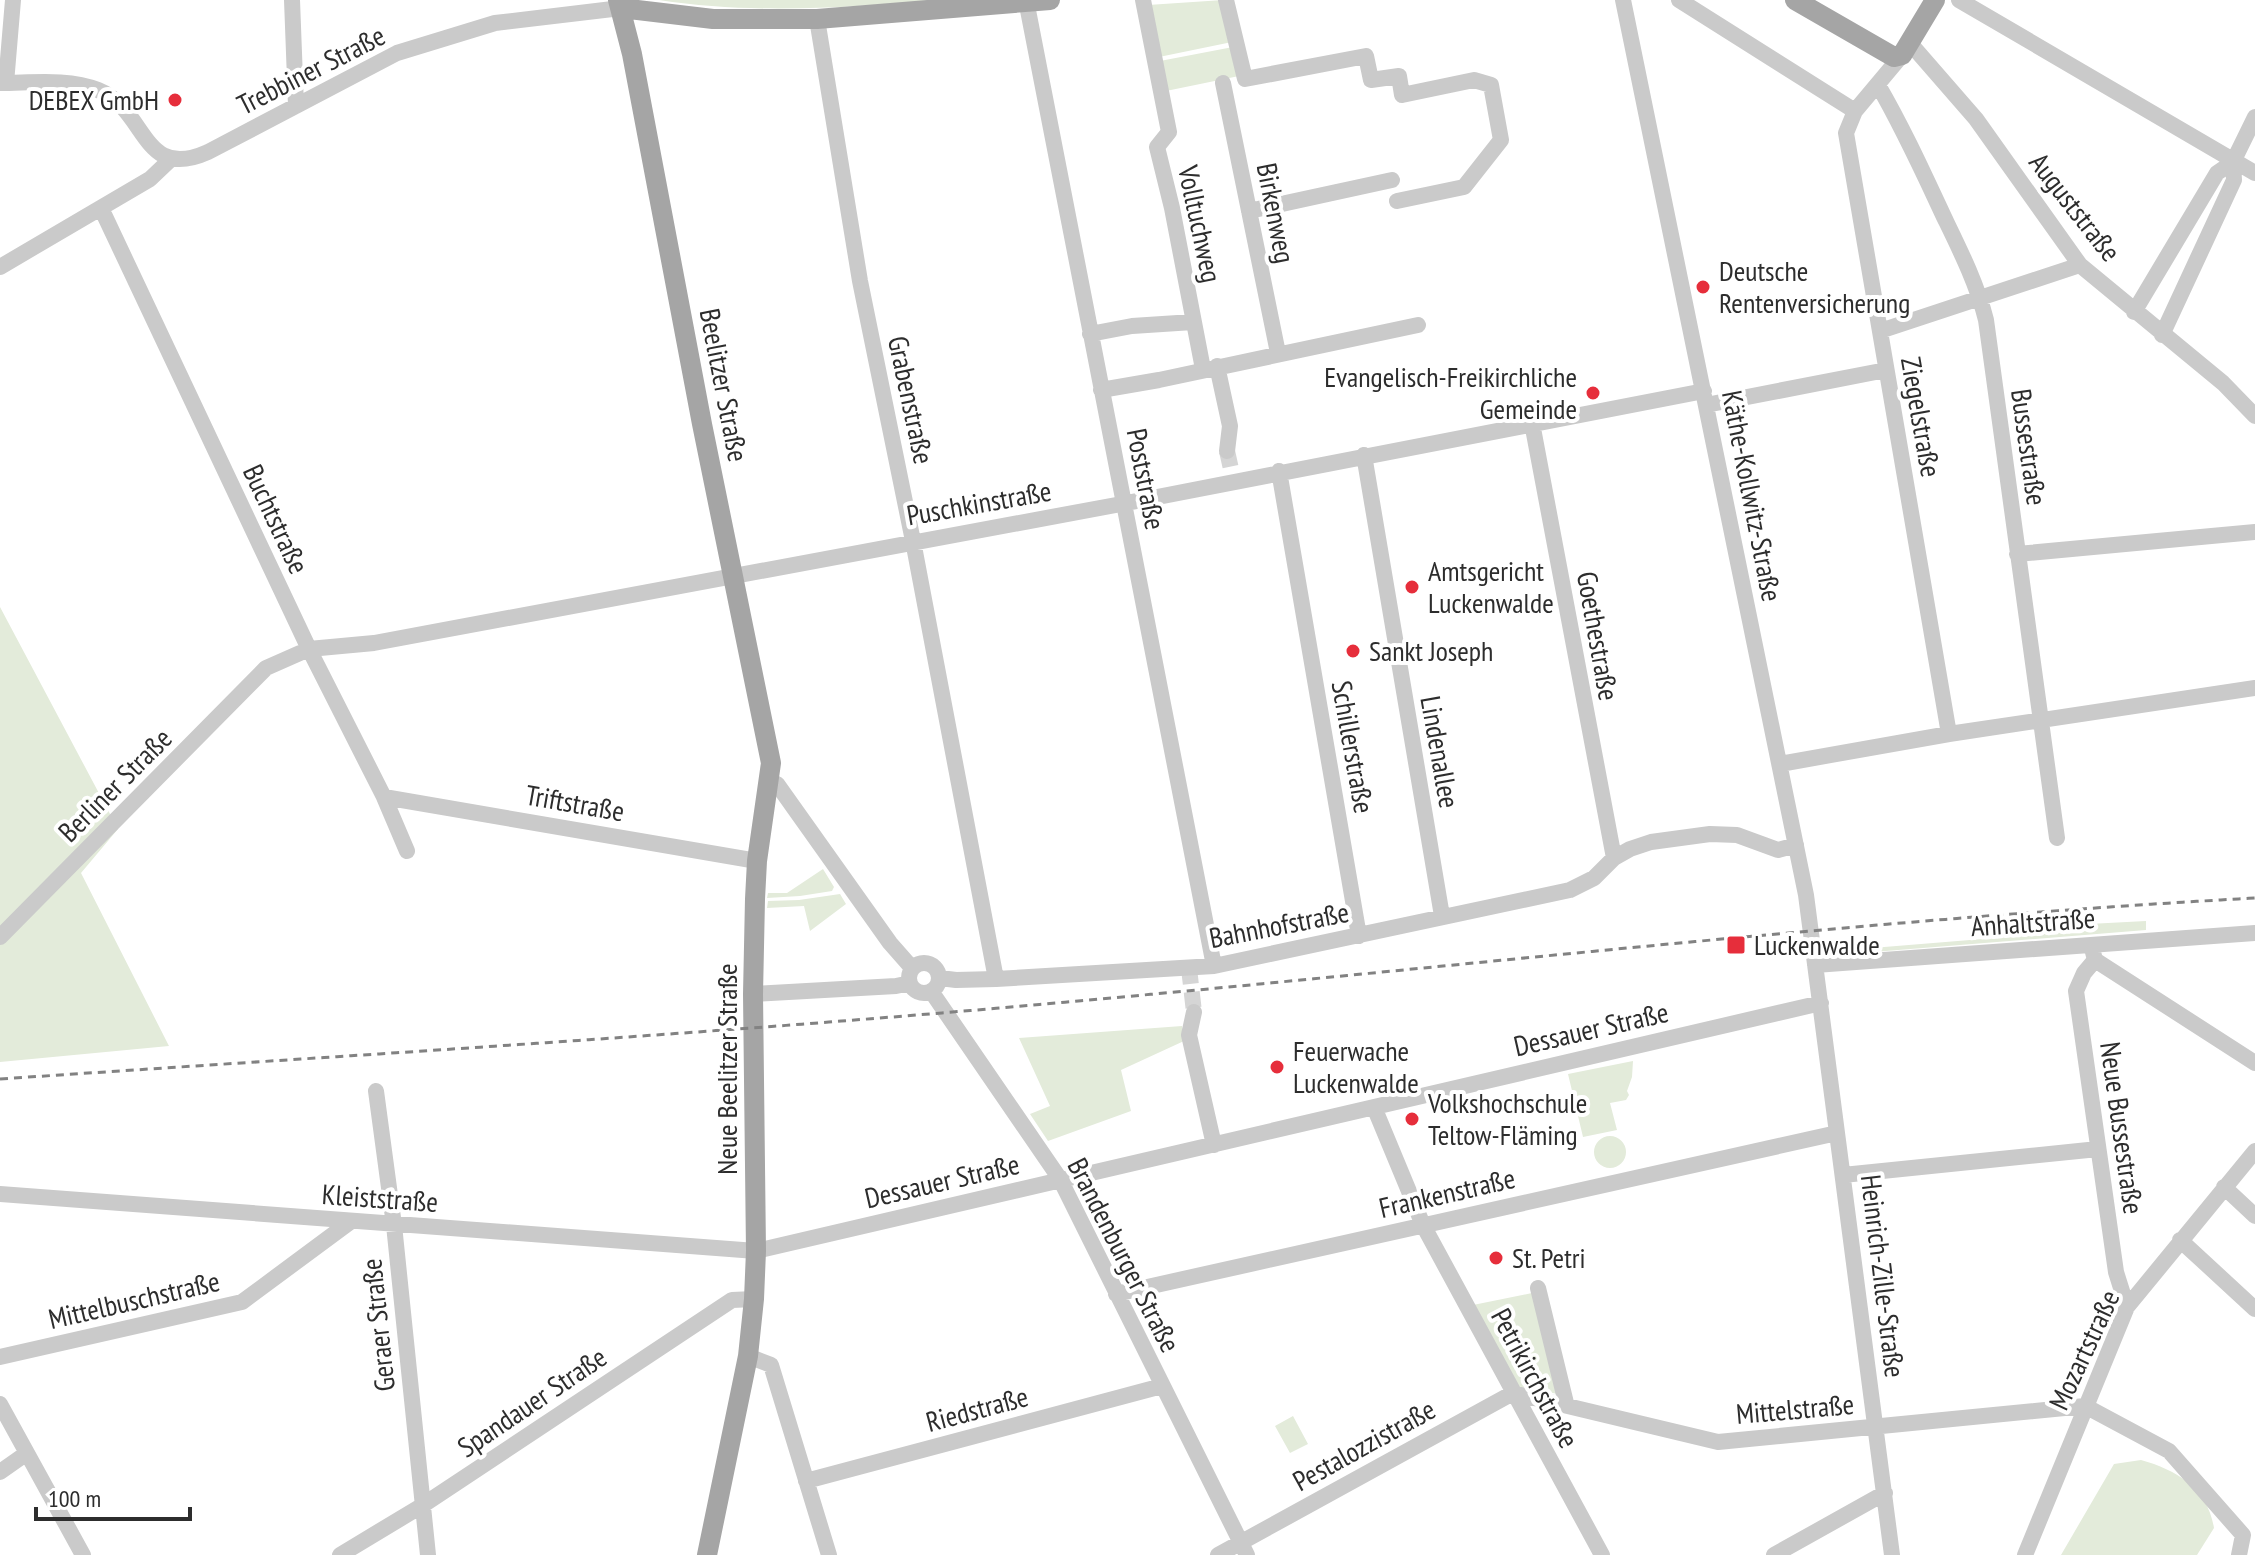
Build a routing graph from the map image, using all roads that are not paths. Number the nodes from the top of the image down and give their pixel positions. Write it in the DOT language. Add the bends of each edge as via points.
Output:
graph roads {
  1 [pos="13,0"];
  2 [pos="292,0"];
  3 [pos="1050,0"];
  4 [pos="1143,0"];
  5 [pos="1226,0"];
  6 [pos="1623,0"];
  7 [pos="1679,0"];
  8 [pos="1795,0"];
  9 [pos="1935,0"];
  10 [pos="1959,0"];
  11 [pos="1027,1"];
  12 [pos="620,4"];
  13 [pos="817,19"];
  14 [pos="1899,50"];
  15 [pos="3,83"];
  16 [pos="1223,83"];
  17 [pos="1878,85"];
  18 [pos="296,106"];
  19 [pos="1855,111"];
  20 [pos="2255,117"];
  21 [pos="170,160"];
  22 [pos="2233,162"];
  23 [pos="2255,173"];
  24 [pos="1392,180"];
  25 [pos="1397,201"];
  26 [pos="101,208"];
  27 [pos="1249,211"];
  28 [pos="2080,265"];
  29 [pos="0,267"];
  30 [pos="1981,299"];
  31 [pos="2134,312"];
  32 [pos="1193,322"];
  33 [pos="1418,325"];
  34 [pos="1880,331"];
  35 [pos="1090,334"];
  36 [pos="2162,335"];
  37 [pos="1278,353"];
  38 [pos="1210,368"];
  39 [pos="1886,370"];
  40 [pos="1101,390"];
  41 [pos="1705,398"];
  42 [pos="2255,416"];
  43 [pos="1532,423"];
  44 [pos="1227,451"];
  45 [pos="1364,455"];
  46 [pos="1279,471"];
  47 [pos="1124,503"];
  48 [pos="2255,532"];
  49 [pos="913,541"];
  50 [pos="2017,554"];
  51 [pos="734,574"];
  52 [pos="309,649"];
  53 [pos="266,668"];
  54 [pos="2255,688"];
  55 [pos="2041,721"];
  56 [pos="1949,734"];
  57 [pos="1780,764"];
  58 [pos="769,782"];
  59 [pos="384,797"];
  60 [pos="2057,838"];
  61 [pos="1796,845"];
  62 [pos="407,851"];
  63 [pos="1614,858"];
  64 [pos="757,861"];
  65 [pos="1442,916"];
  66 [pos="2255,933"];
  67 [pos="1359,936"];
  68 [pos="0,937"];
  69 [pos="2090,943"];
  70 [pos="2095,960"];
  71 [pos="1815,965"];
  72 [pos="1214,966"];
  73 [pos="911,975"];
  74 [pos="996,979"];
  75 [pos="936,984"];
  76 [pos="753,994"];
  77 [pos="1821,1003"];
  78 [pos="1194,1012"];
  79 [pos="2255,1063"];
  80 [pos="376,1091"];
  81 [pos="1374,1107"];
  82 [pos="1837,1133"];
  83 [pos="1214,1145"];
  84 [pos="2098,1149"];
  85 [pos="2255,1151"];
  86 [pos="1843,1175"];
  87 [pos="1060,1179"];
  88 [pos="2224,1187"];
  89 [pos="0,1194"];
  90 [pos="2255,1216"];
  91 [pos="350,1222"];
  92 [pos="394,1225"];
  93 [pos="1423,1225"];
  94 [pos="2180,1240"];
  95 [pos="756,1251"];
  96 [pos="1538,1288"];
  97 [pos="1116,1294"];
  98 [pos="754,1299"];
  99 [pos="2127,1307"];
  100 [pos="2255,1309"];
  101 [pos="748,1356"];
  102 [pos="0,1357"];
  103 [pos="1162,1386"];
  104 [pos="1513,1393"];
  105 [pos="1566,1403"];
  106 [pos="0,1404"];
  107 [pos="2085,1406"];
  108 [pos="1876,1427"];
  109 [pos="27,1453"];
  110 [pos="0,1472"];
  111 [pos="806,1481"];
  112 [pos="1885,1493"];
  113 [pos="423,1505"];
  114 [pos="1243,1549"];
  115 [pos="83,1555"];
  116 [pos="340,1555"];
  117 [pos="428,1555"];
  118 [pos="707,1555"];
  119 [pos="829,1555"];
  120 [pos="1218,1555"];
  121 [pos="1602,1555"];
  122 [pos="1774,1555"];
  123 [pos="1892,1555"];
  124 [pos="2025,1555"];
  125 [pos="2239,1555"];
  1 -- 15 [label="street"];
  2 -- 18 [label="street"];
  3 -- 11 [label="main road"];
  4 -- 32 [label="street, Volltuchweg" via="1169,132 1157,147"];
  5 -- 25 [label="street" via="1245,79 1366,56 1371,80 1399,76 1402,95 1474,80 1491,85 1501,140 1464,187"];
  6 -- 41 [label="street, Käthe-Kollwitz-Straße"];
  7 -- 19 [label="street"];
  8 -- 14 [label="main road"];
  9 -- 14 [label="main road"];
  10 -- 22 [label="street"];
  11 -- 13 [label="main road"];
  11 -- 35 [label="street, Poststraße"];
  12 -- 13 [label="main road" via="713,19"];
  12 -- 18 [label="street, Trebbiner Straße" via="495,23 397,53"];
  12 -- 51 [label="main road, Beelitzer Straße"];
  13 -- 49 [label="street, Grabenstraße" via="860,281"];
  14 -- 17 [label="street"];
  14 -- 28 [label="street, Auguststraße" via="1976,119"];
  15 -- 21 [label="street" via="96,89 122,106 151,145"];
  16 -- 27 [label="street, Birkenweg"];
  17 -- 19 [label="street"];
  17 -- 30 [label="street, Bussestraße"];
  18 -- 21 [label="street, Trebbiner Straße" via="197,157"];
  19 -- 34 [label="street, Ziegelstraße" via="1846,133"];
  20 -- 22 [label="street"];
  21 -- 26 [label="street" via="150,179"];
  22 -- 23 [label="street"];
  22 -- 31 [label="street" via="2217,173"];
  22 -- 36 [label="street" via="2234,180"];
  24 -- 27 [label="street"];
  26 -- 29 [label="street"];
  26 -- 52 [label="street, Buchtstraße"];
  27 -- 37 [label="street, Birkenweg"];
  28 -- 30 [label="street"];
  28 -- 31 [label="street, Auguststraße"];
  30 -- 34 [label="street"];
  30 -- 50 [label="street, Bussestraße"];
  31 -- 36 [label="street, Auguststraße"];
  32 -- 35 [label="street, Volltuchweg"];
  32 -- 38 [label="street, Volltuchweg"];
  33 -- 37 [label="street"];
  34 -- 39 [label="street, Ziegelstraße"];
  35 -- 40 [label="street, Poststraße"];
  36 -- 42 [label="street, Auguststraße"];
  37 -- 38 [label="street"];
  38 -- 40 [label="street"];
  38 -- 44 [label="street, Volltuchweg" via="1230,426"];
  39 -- 41 [label="street, Puschkinstraße"];
  39 -- 56 [label="street, Ziegelstraße"];
  40 -- 47 [label="street, Poststraße"];
  41 -- 43 [label="street, Puschkinstraße"];
  41 -- 57 [label="street, Käthe-Kollwitz-Straße"];
  43 -- 45 [label="street, Puschkinstraße"];
  43 -- 63 [label="street, Goethestraße"];
  45 -- 46 [label="street, Puschkinstraße"];
  45 -- 65 [label="street, Lindenallee"];
  46 -- 47 [label="street, Puschkinstraße" via="1233,475"];
  46 -- 67 [label="street, Schillerstraße"];
  47 -- 49 [label="street, Puschkinstraße"];
  47 -- 72 [label="street, Poststraße"];
  48 -- 50 [label="street"];
  49 -- 51 [label="street, Puschkinstraße"];
  49 -- 74 [label="street, Grabenstraße"];
  50 -- 55 [label="street, Bussestraße"];
  51 -- 52 [label="street, Puschkinstraße" via="374,643"];
  51 -- 58 [label="main road, Beelitzer Straße" via="771,763"];
  52 -- 53 [label="street, Puschkinstraße"];
  52 -- 59 [label="street, Buchtstraße"];
  53 -- 68 [label="street, Berliner Straße"];
  54 -- 55 [label="street"];
  55 -- 56 [label="street"];
  55 -- 60 [label="street, Bussestraße"];
  56 -- 57 [label="street"];
  57 -- 61 [label="street, Käthe-Kollwitz-Straße"];
  58 -- 64 [label="main road, Neue Beelitzer Straße"];
  58 -- 73 [label="street" via="777,784"];
  59 -- 62 [label="street, Buchtstraße"];
  59 -- 64 [label="street, Triftstraße"];
  61 -- 63 [label="street, Bahnhofstraße" via="1778,850 1737,835 1710,834 1651,842"];
  61 -- 71 [label="street, Käthe-Kollwitz-Straße"];
  63 -- 65 [label="street, Bahnhofstraße" via="1594,878 1570,890"];
  64 -- 76 [label="main road, Neue Beelitzer Straße"];
  65 -- 67 [label="street, Bahnhofstraße"];
  66 -- 69 [label="street, Anhaltstraße"];
  67 -- 72 [label="street, Bahnhofstraße"];
  69 -- 70 [label="street"];
  69 -- 71 [label="street, Anhaltstraße"];
  70 -- 79 [label="street"];
  70 -- 84 [label="street, Neue Bussestraße" via="2076,991"];
  71 -- 77 [label="street, Käthe-Kollwitz-Straße"];
  72 -- 74 [label="street, Bahnhofstraße"];
  73 -- 75 [label="street" via="921,993"];
  73 -- 75 [label="street" via="927,963 936,968"];
  73 -- 76 [label="street" via="896,986"];
  74 -- 75 [label="street, Bahnhofstraße"];
  75 -- 87 [label="street, Brandenburger Straße"];
  76 -- 95 [label="main road, Neue Beelitzer Straße"];
  77 -- 81 [label="street, Dessauer Straße"];
  77 -- 82 [label="street, Heinrich-Zille-Straße"];
  78 -- 83 [label="street" via="1189,1035"];
  80 -- 92 [label="street, Geraer Straße"];
  81 -- 83 [label="street, Dessauer Straße"];
  81 -- 93 [label="street"];
  82 -- 86 [label="street, Heinrich-Zille-Straße"];
  82 -- 93 [label="street, Frankenstraße"];
  83 -- 87 [label="street, Dessauer Straße"];
  84 -- 86 [label="street"];
  84 -- 99 [label="street, Neue Bussestraße" via="2116,1272"];
  85 -- 88 [label="street, Mozartstraße"];
  86 -- 108 [label="street, Heinrich-Zille-Straße"];
  87 -- 95 [label="street, Dessauer Straße"];
  87 -- 97 [label="street, Brandenburger Straße"];
  88 -- 90 [label="street"];
  88 -- 94 [label="street, Mozartstraße"];
  89 -- 91 [label="street, Kleiststraße"];
  91 -- 92 [label="street, Kleiststraße"];
  91 -- 102 [label="street, Mittelbuschstraße" via="242,1302"];
  92 -- 95 [label="street, Kleiststraße"];
  92 -- 113 [label="street, Geraer Straße"];
  93 -- 97 [label="street, Frankenstraße"];
  93 -- 104 [label="street, Petrikirchstraße"];
  94 -- 99 [label="street, Mozartstraße"];
  94 -- 100 [label="street"];
  95 -- 98 [label="main road, Neue Beelitzer Straße"];
  96 -- 105 [label="street"];
  97 -- 103 [label="street, Brandenburger Straße"];
  98 -- 101 [label="main road, Neue Beelitzer Straße"];
  98 -- 113 [label="street, Spandauer Straße" via="732,1300"];
  99 -- 107 [label="street, Mozartstraße"];
  101 -- 111 [label="street" via="771,1365"];
  101 -- 118 [label="main road, Neue Beelitzer Straße"];
  103 -- 111 [label="street, Riedstraße"];
  103 -- 114 [label="street, Brandenburger Straße"];
  104 -- 105 [label="street, Mittelstraße"];
  104 -- 114 [label="street, Pestalozzistraße"];
  104 -- 121 [label="street, Petrikirchstraße"];
  105 -- 108 [label="street, Mittelstraße" via="1718,1442"];
  106 -- 109 [label="street"];
  107 -- 108 [label="street, Mittelstraße"];
  107 -- 124 [label="street, Mozartstraße"];
  107 -- 125 [label="street" via="2169,1451 2243,1535"];
  108 -- 112 [label="street, Heinrich-Zille-Straße"];
  109 -- 110 [label="street"];
  109 -- 115 [label="street"];
  111 -- 119 [label="street"];
  112 -- 122 [label="street"];
  112 -- 123 [label="street, Heinrich-Zille-Straße"];
  113 -- 116 [label="street, Spandauer Straße"];
  113 -- 117 [label="street, Geraer Straße"];
  114 -- 120 [label="street, Pestalozzistraße"];
}
